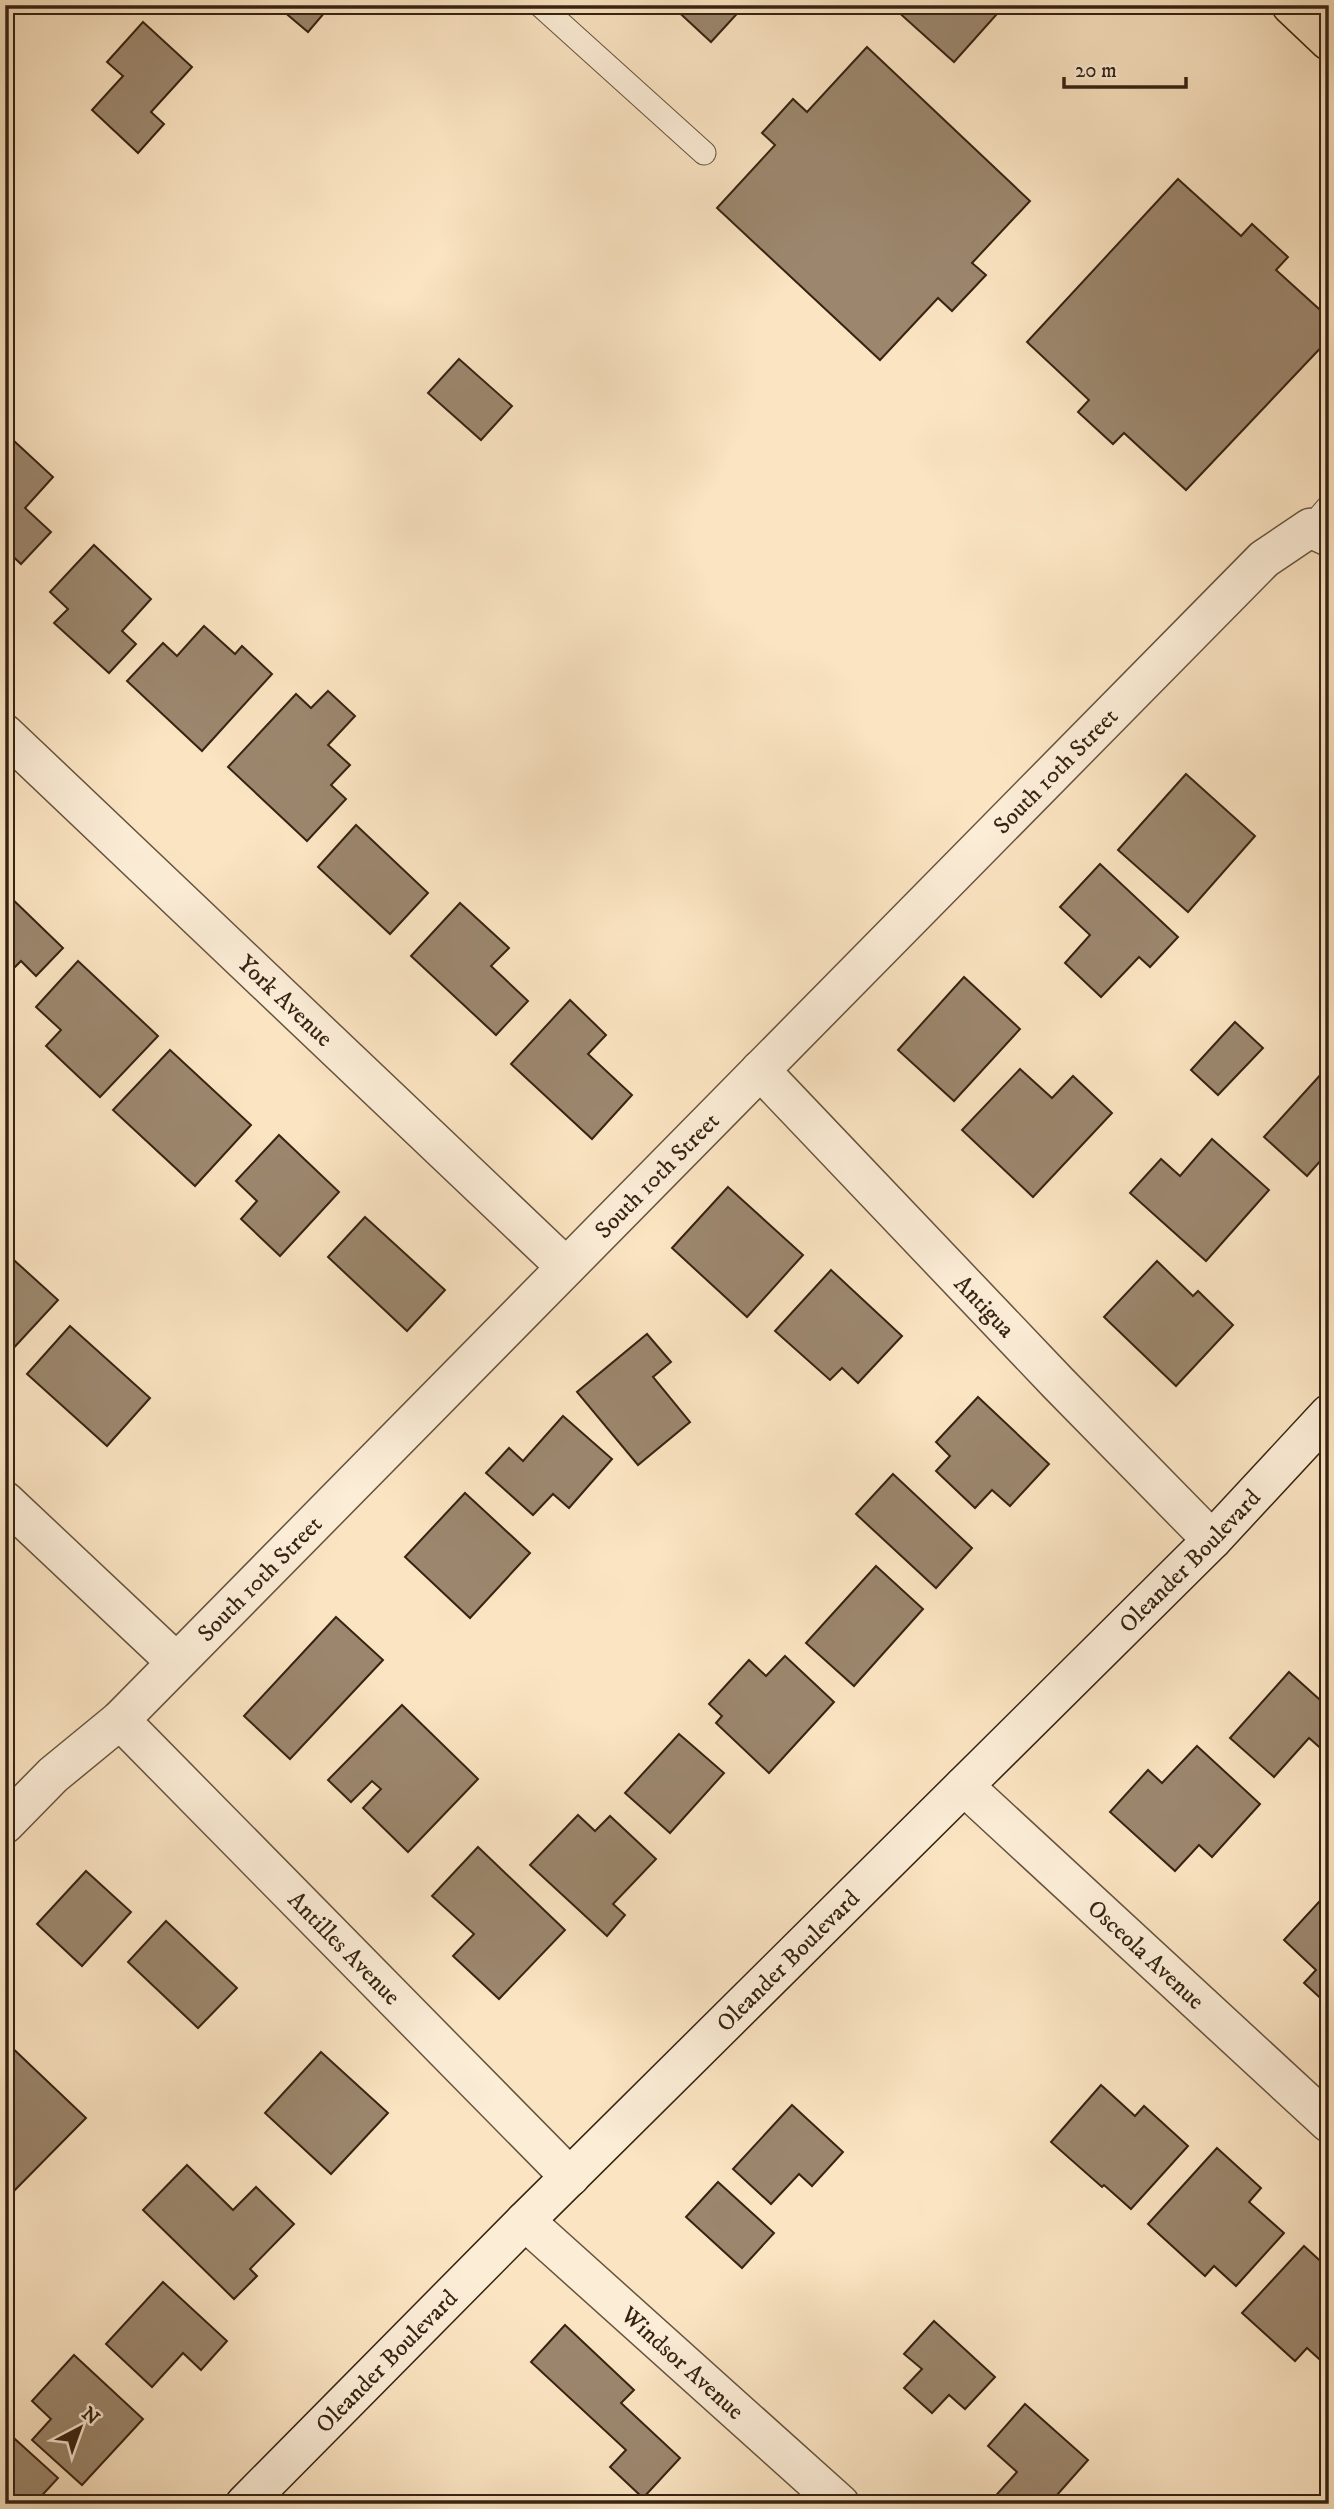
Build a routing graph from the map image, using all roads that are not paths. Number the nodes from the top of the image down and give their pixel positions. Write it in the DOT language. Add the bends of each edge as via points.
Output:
graph roads {
  1 [pos="540,5"];
  2 [pos="1291,5"];
  3 [pos="1329,41"];
  4 [pos="704,153"];
  5 [pos="1323,524"];
  6 [pos="5,734"];
  7 [pos="760,1070"];
  8 [pos="566,1267"];
  9 [pos="1329,1414"];
  10 [pos="5,1501"];
  11 [pos="1212,1540"];
  12 [pos="176,1662"];
  13 [pos="120,1720"];
  14 [pos="53,1775"];
  15 [pos="964,1786"];
  16 [pos="5,1791"];
  17 [pos="5,1824"];
  18 [pos="1329,2123"];
  19 [pos="570,2177"];
  20 [pos="525,2221"];
  21 [pos="245,2504"];
  22 [pos="841,2504"];
  1 -- 4 [label="lane"];
  2 -- 3 [label="main road"];
  5 -- 7 [label="street, South 10th Street" via="1265,559"];
  6 -- 8 [label="street, York Avenue"];
  7 -- 8 [label="street, South 10th Street"];
  7 -- 11 [label="street, Antigua"];
  8 -- 12 [label="street, South 10th Street"];
  9 -- 11 [label="street, Oleander Boulevard"];
  10 -- 12 [label="street"];
  11 -- 15 [label="street, Oleander Boulevard"];
  12 -- 13 [label="street, South 10th Street"];
  13 -- 14 [label="street, South 10th Street"];
  13 -- 19 [label="street, Antilles Avenue"];
  14 -- 16 [label="street"];
  14 -- 17 [label="street, South 10th Street"];
  15 -- 18 [label="street, Osceola Avenue"];
  15 -- 19 [label="street, Oleander Boulevard"];
  19 -- 20 [label="street, Oleander Boulevard"];
  20 -- 21 [label="street, Oleander Boulevard"];
  20 -- 22 [label="street, Windsor Avenue"];
}
